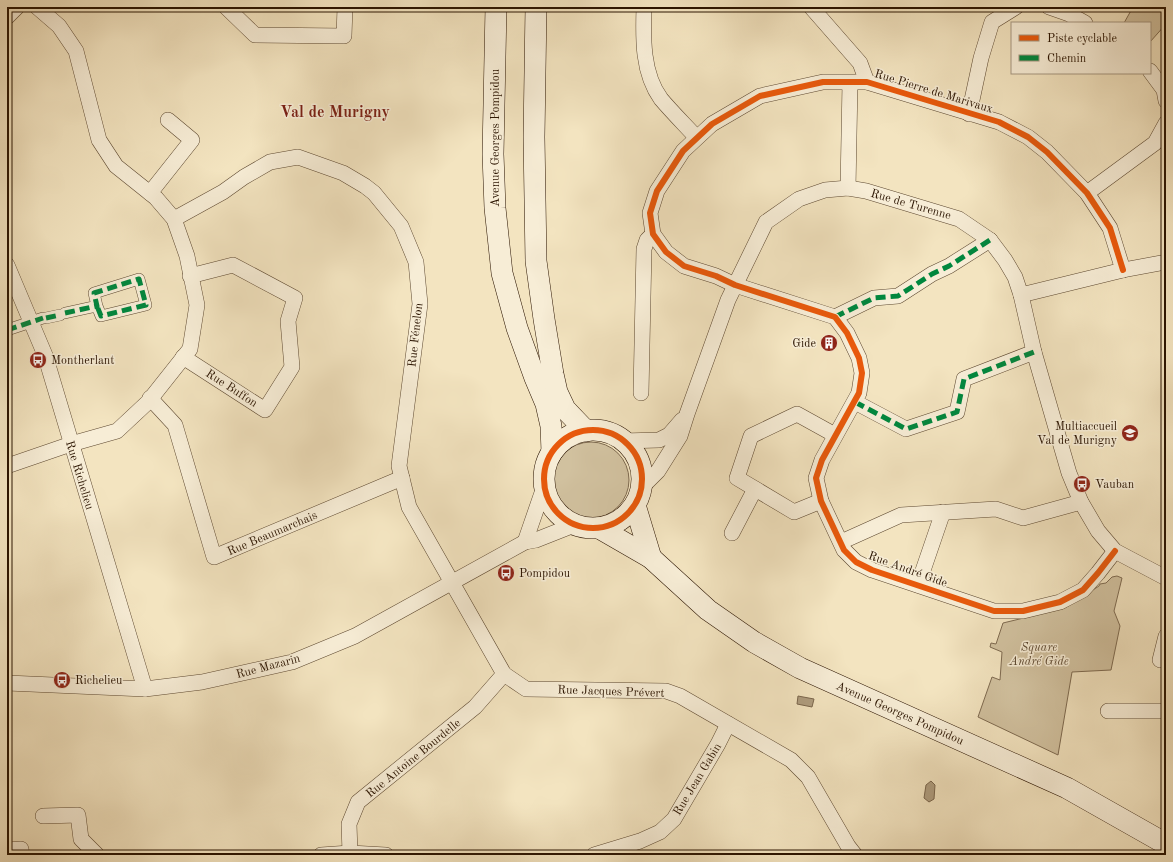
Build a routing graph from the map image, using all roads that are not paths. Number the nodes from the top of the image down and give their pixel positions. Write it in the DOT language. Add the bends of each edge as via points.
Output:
graph roads {
  1 [pos="17,7"];
  2 [pos="37,7"];
  3 [pos="226,7"];
  4 [pos="345,7"];
  5 [pos="496,7"];
  6 [pos="536,7"];
  7 [pos="644,7"];
  8 [pos="811,7"];
  9 [pos="1016,7"];
  10 [pos="1049,7"];
  11 [pos="7,17"];
  12 [pos="1084,22"];
  13 [pos="1151,72"];
  14 [pos="867,82"];
  15 [pos="850,83"];
  16 [pos="1166,101"];
  17 [pos="969,114"];
  18 [pos="168,120"];
  19 [pos="1166,122"];
  20 [pos="696,138"];
  21 [pos="848,188"];
  22 [pos="150,193"];
  23 [pos="1086,193"];
  24 [pos="174,218"];
  25 [pos="653,234"];
  26 [pos="990,240"];
  27 [pos="1166,262"];
  28 [pos="7,265"];
  29 [pos="1123,270"];
  30 [pos="190,276"];
  31 [pos="735,285"];
  32 [pos="1021,295"];
  33 [pos="97,306"];
  34 [pos="835,317"];
  35 [pos="40,319"];
  36 [pos="7,330"];
  37 [pos="1034,352"];
  38 [pos="183,357"];
  39 [pos="641,393"];
  40 [pos="150,398"];
  41 [pos="855,402"];
  42 [pos="687,414"];
  43 [pos="586,431"];
  44 [pos="835,434"];
  45 [pos="623,441"];
  46 [pos="71,444"];
  47 [pos="552,452"];
  48 [pos="7,466"];
  49 [pos="402,478"];
  50 [pos="544,487"];
  51 [pos="755,489"];
  52 [pos="638,496"];
  53 [pos="821,501"];
  54 [pos="1081,502"];
  55 [pos="943,512"];
  56 [pos="574,525"];
  57 [pos="599,528"];
  58 [pos="732,533"];
  59 [pos="525,542"];
  60 [pos="840,542"];
  61 [pos="1116,551"];
  62 [pos="650,558"];
  63 [pos="1166,578"];
  64 [pos="451,582"];
  65 [pos="918,585"];
  66 [pos="1166,636"];
  67 [pos="1160,660"];
  68 [pos="504,674"];
  69 [pos="7,683"];
  70 [pos="145,689"];
  71 [pos="1108,711"];
  72 [pos="1166,711"];
  73 [pos="728,724"];
  74 [pos="43,816"];
  75 [pos="1166,844"];
  76 [pos="7,850"];
  77 [pos="350,854"];
  78 [pos="22,855"];
  79 [pos="97,855"];
  80 [pos="321,855"];
  81 [pos="386,855"];
  82 [pos="594,855"];
  83 [pos="855,855"];
  1 -- 11 [label="street"];
  2 -- 22 [label="street" via="59,26 76,51 99,140 116,166"];
  3 -- 4 [label="street" via="255,35 338,36 344,36"];
  5 -- 47 [label="main road, Avenue Georges Pompidou" via="493,154 495,208 502,273 517,328 546,404 551,426"];
  6 -- 43 [label="main road" via="536,261 557,392 565,409"];
  7 -- 20 [label="street" via="643,38 648,74 661,98"];
  8 -- 14 [label="street" via="860,62"];
  9 -- 17 [label="street" via="992,22"];
  10 -- 12 [label="street"];
  13 -- 16 [label="street" via="1164,90"];
  14 -- 15 [label="street, Rue Pierre de Marivaux"];
  14 -- 17 [label="street, Rue Pierre de Marivaux"];
  15 -- 20 [label="street, Rue Pierre de Marivaux" via="823,82 760,96 712,124"];
  15 -- 21 [label="street"];
  17 -- 23 [label="street, Rue Pierre de Marivaux" via="998,122 1028,137 1047,152"];
  18 -- 22 [label="street" via="192,140"];
  19 -- 23 [label="street" via="1155,142"];
  20 -- 25 [label="street, Rue Pierre de Marivaux" via="683,151 657,191 650,213"];
  21 -- 26 [label="street, Rue de Turenne" via="959,219"];
  21 -- 31 [label="street, Rue de Turenne" via="826,190 799,198 766,222"];
  22 -- 24 [label="street"];
  23 -- 29 [label="street, Rue Pierre de Marivaux" via="1110,228"];
  24 -- 30 [label="street" via="187,256"];
  24 -- 49 [label="street, Rue Fénelon" via="223,192 270,162 298,157 343,173 374,193 401,226 416,262 420,304 399,466"];
  25 -- 31 [label="street, Rue Pierre de Marivaux" via="666,252 684,266"];
  25 -- 39 [label="street" via="647,240 644,249"];
  26 -- 32 [label="street, Rue de Turenne" via="1015,277"];
  26 -- 34 [label="street" via="898,296 874,298"];
  27 -- 29 [label="street"];
  28 -- 35 [label="street, Rue Richelieu"];
  29 -- 32 [label="street"];
  30 -- 38 [label="street" via="197,306 190,349"];
  30 -- 38 [label="street, Rue Buffon" via="233,265 294,298 288,321 292,367 265,410"];
  31 -- 34 [label="street"];
  31 -- 42 [label="street, Rue de Turenne"];
  32 -- 37 [label="street, Rue de Turenne"];
  33 -- 33 [label="street" via="94,293 139,280 146,305 101,316"];
  33 -- 35 [label="street"];
  34 -- 41 [label="street, Rue André Gide" via="847,332 859,358 862,373"];
  35 -- 36 [label="street"];
  35 -- 46 [label="street, Rue Richelieu" via="45,355"];
  37 -- 41 [label="street" via="964,379 957,412 906,429"];
  37 -- 54 [label="street, Rue de Turenne" via="1069,473"];
  38 -- 40 [label="street"];
  40 -- 46 [label="street" via="117,431"];
  40 -- 49 [label="street, Rue Beaumarchais" via="174,425 214,558"];
  41 -- 44 [label="street, Rue André Gide"];
  42 -- 45 [label="street, Rue de Turenne" via="669,435 659,440"];
  42 -- 52 [label="street, Rue de Turenne" via="673,449"];
  43 -- 45 [label="main road" via="612,434"];
  43 -- 47 [label="main road" via="561,442"];
  44 -- 51 [label="street" via="797,414 751,436 737,478"];
  44 -- 53 [label="street, Rue André Gide" via="816,478"];
  45 -- 52 [label="main road" via="638,462 641,475"];
  46 -- 48 [label="street"];
  46 -- 70 [label="street, Rue Richelieu"];
  47 -- 50 [label="main road" via="546,463"];
  49 -- 64 [label="street, Rue Fénelon" via="409,507"];
  50 -- 56 [label="main road" via="550,503 560,516"];
  50 -- 59 [label="street"];
  51 -- 53 [label="street" via="794,512"];
  51 -- 58 [label="street"];
  52 -- 57 [label="main road" via="625,516 613,524"];
  52 -- 62 [label="main road"];
  53 -- 60 [label="street, Rue André Gide"];
  54 -- 55 [label="street" via="1023,518 996,509"];
  54 -- 61 [label="street, Rue de Turenne" via="1098,531"];
  55 -- 60 [label="street" via="901,515"];
  55 -- 65 [label="street"];
  56 -- 57 [label="main road"];
  56 -- 59 [label="street, Rue Mazarin"];
  57 -- 62 [label="main road, Avenue Georges Pompidou"];
  59 -- 64 [label="street, Rue Mazarin"];
  60 -- 65 [label="street, Rue André Gide" via="856,562"];
  61 -- 63 [label="street, Rue de Turenne"];
  61 -- 65 [label="street, Rue André Gide" via="1083,590 1060,602 1023,610 994,611"];
  62 -- 75 [label="main road, Avenue Georges Pompidou" via="708,610 761,646 800,668 1066,788"];
  64 -- 68 [label="street, Rue Jacques Prévert"];
  64 -- 70 [label="street, Rue Mazarin" via="354,636 292,662 202,682"];
  66 -- 67 [label="street"];
  68 -- 73 [label="street, Rue Jacques Prévert" via="526,689 666,691 680,696"];
  68 -- 77 [label="street, Rue Antoine Bourdelle" via="476,707 358,802 349,824"];
  69 -- 70 [label="street, Rue Mazarin"];
  71 -- 72 [label="street"];
  73 -- 82 [label="street, Rue Jean Gabin" via="674,819 660,832 640,841"];
  73 -- 83 [label="street, Rue Jacques Prévert" via="791,760 808,777"];
  74 -- 79 [label="street" via="78,816 80,839"];
  76 -- 78 [label="street" via="21,849"];
  77 -- 80 [label="street"];
  77 -- 81 [label="street"];
}
